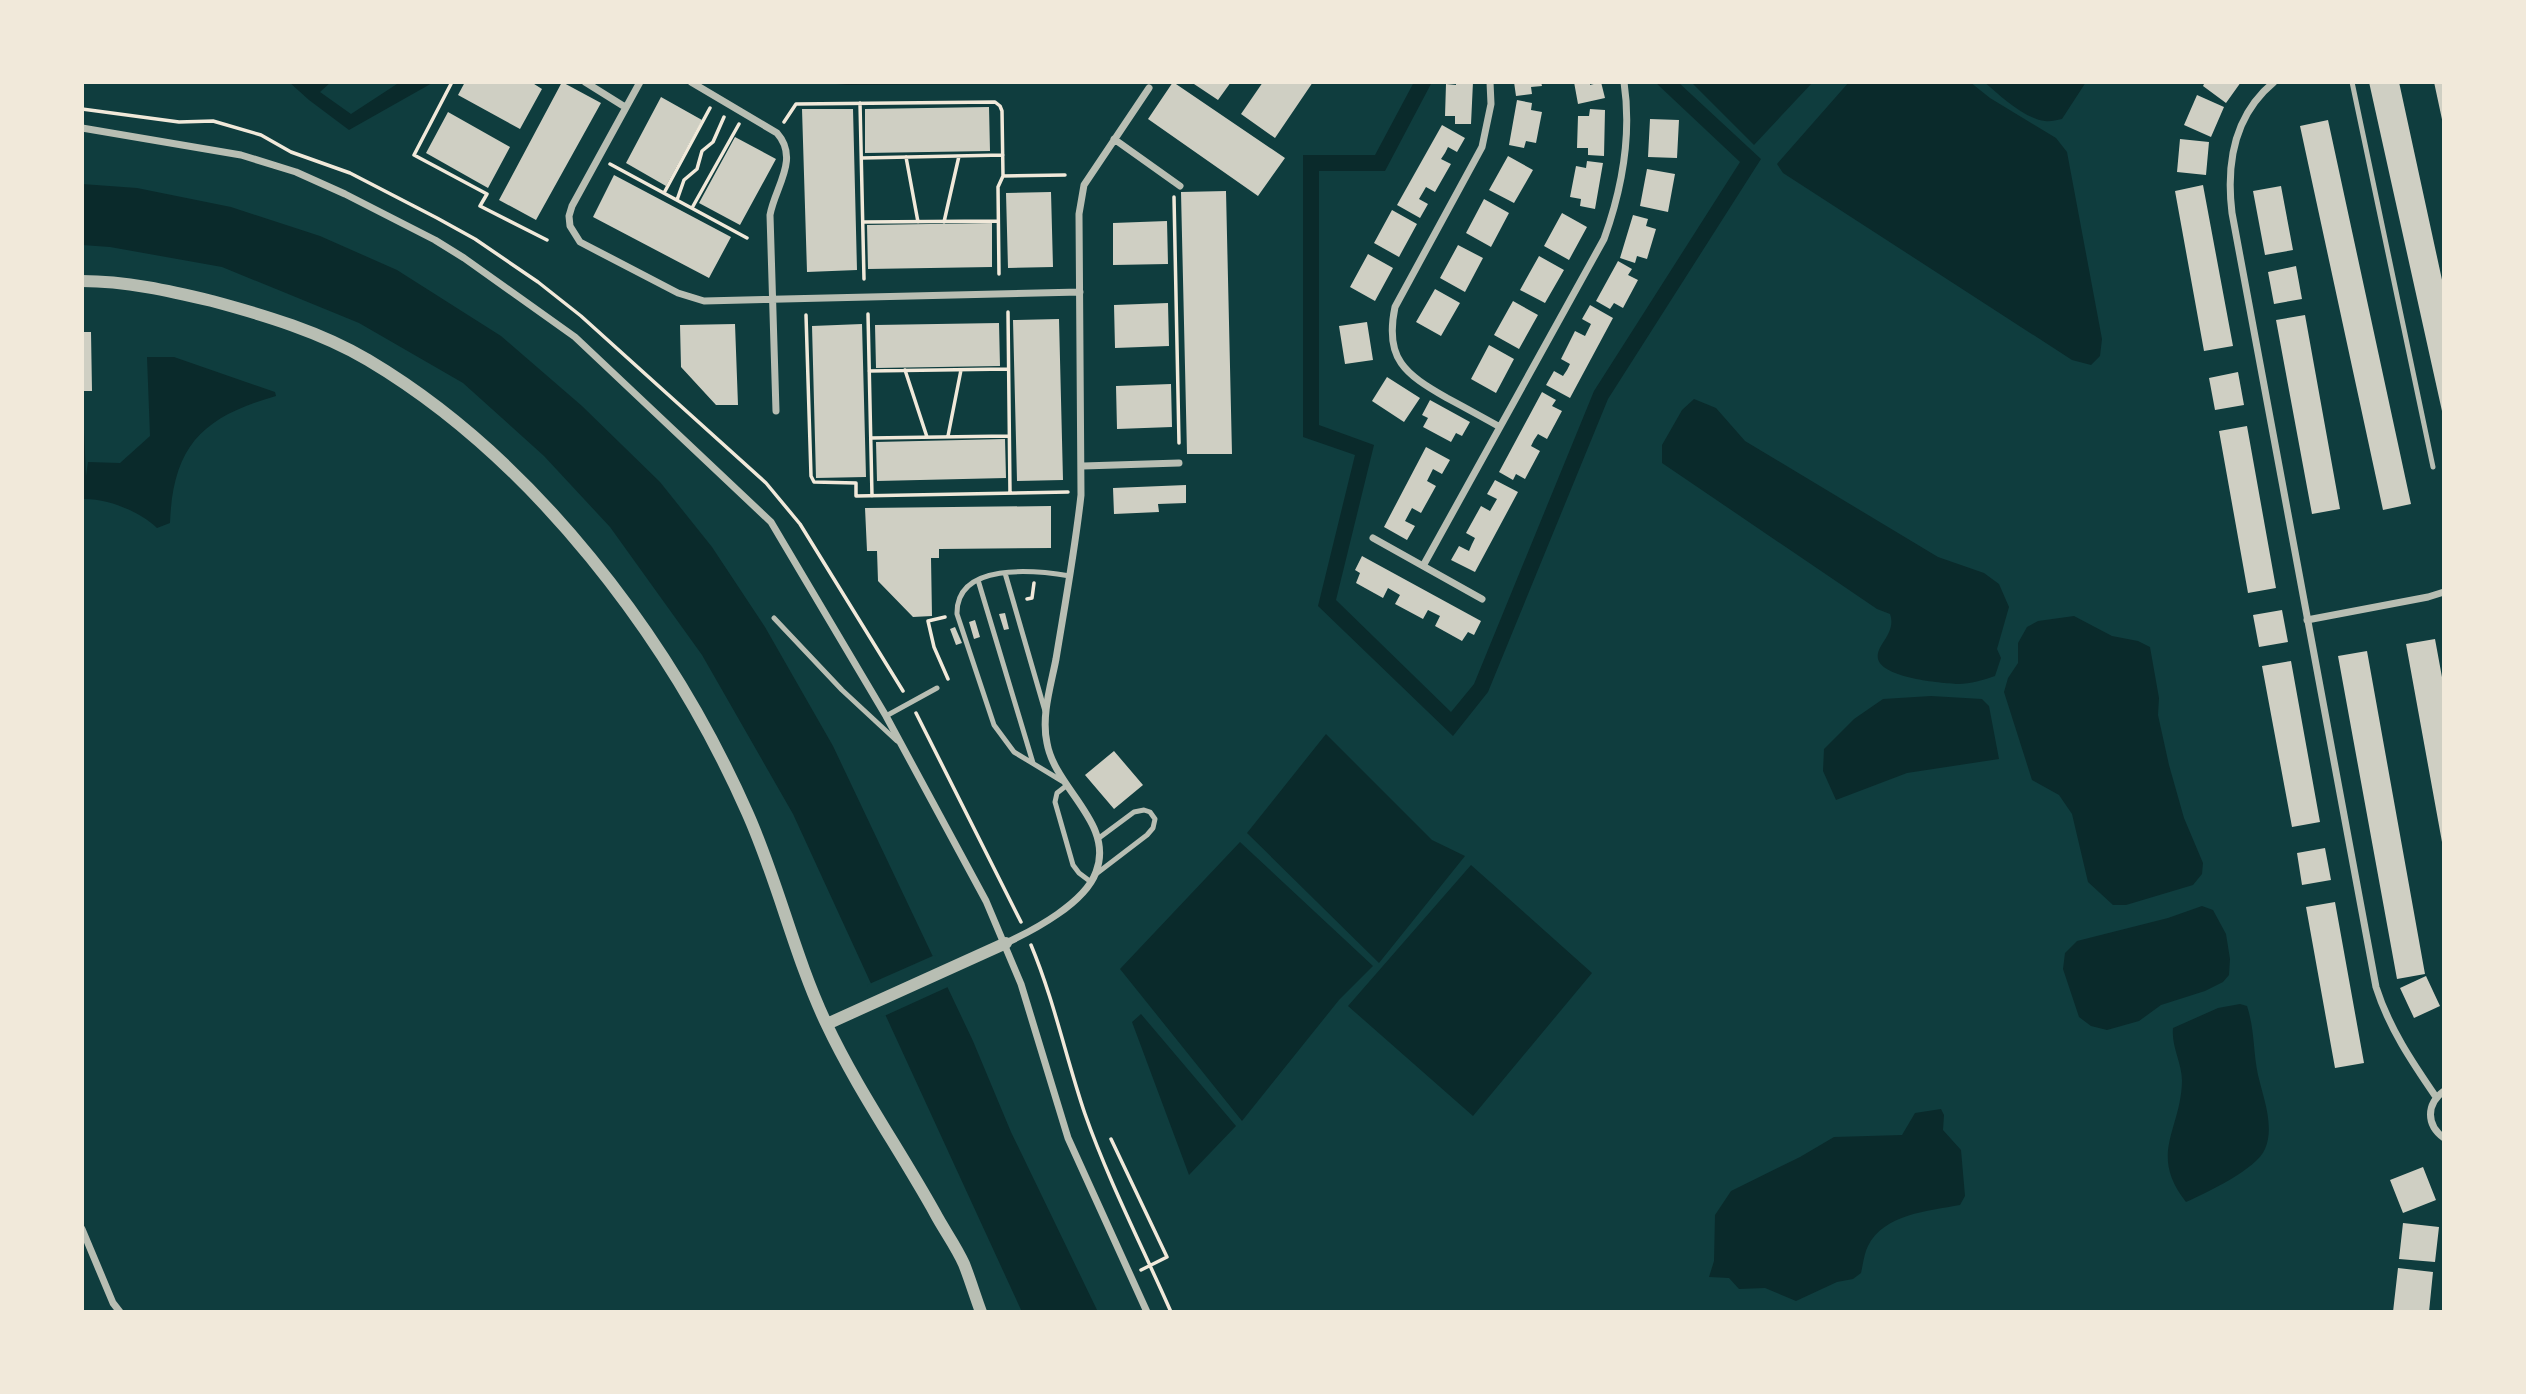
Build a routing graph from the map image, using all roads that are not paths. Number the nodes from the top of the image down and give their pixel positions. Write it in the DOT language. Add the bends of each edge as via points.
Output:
graph roads {
  1 [pos="585,82"];
  2 [pos="640,82"];
  3 [pos="691,82"];
  4 [pos="1490,82"];
  5 [pos="1624,82"];
  6 [pos="2274,82"];
  7 [pos="2351,82"];
  8 [pos="1149,88"];
  9 [pos="625,107"];
  10 [pos="82,128"];
  11 [pos="1114,139"];
  12 [pos="1180,186"];
  13 [pos="82,281"];
  14 [pos="1080,292"];
  15 [pos="773,299"];
  16 [pos="776,411"];
  17 [pos="1500,427"];
  18 [pos="1179,463"];
  19 [pos="1083,466"];
  20 [pos="2433,467"];
  21 [pos="1373,538"];
  22 [pos="1423,566"];
  23 [pos="1005,573"];
  24 [pos="1070,576"];
  25 [pos="978,580"];
  26 [pos="2444,592"];
  27 [pos="1482,599"];
  28 [pos="774,618"];
  29 [pos="2307,620"];
  30 [pos="937,688"];
  31 [pos="1046,715"];
  32 [pos="886,716"];
  33 [pos="902,745"];
  34 [pos="1033,763"];
  35 [pos="1064,783"];
  36 [pos="1099,838"];
  37 [pos="1096,874"];
  38 [pos="1091,881"];
  39 [pos="1006,943"];
  40 [pos="827,1024"];
  41 [pos="2444,1091"];
  42 [pos="2436,1097"];
  43 [pos="2444,1138"];
  44 [pos="82,1229"];
  45 [pos="120,1312"];
  46 [pos="981,1312"];
  47 [pos="1147,1312"];
  1 -- 9 [label="street"];
  2 -- 9 [label="street"];
  3 -- 15 [label="street" via="784,140 786,169 770,215"];
  4 -- 17 [label="street" via="1491,104 1482,146 1395,307 1392,339 1396,355 1416,380"];
  5 -- 17 [label="street" via="1625,150 1604,239"];
  6 -- 29 [label="street" via="2238,130 2228,185"];
  7 -- 20 [label="lane"];
  8 -- 11 [label="street"];
  9 -- 15 [label="street" via="572,206 570,226 580,242 678,293 704,301"];
  10 -- 32 [label="street" via="241,155 308,178 435,240 575,337 771,522"];
  11 -- 12 [label="street"];
  11 -- 14 [label="street" via="1084,185 1079,214"];
  13 -- 40 [label="street" via="167,290 238,308 306,331 367,359 472,436 525,486 591,558 643,626 699,719 747,812"];
  14 -- 15 [label="street"];
  14 -- 19 [label="street"];
  15 -- 16 [label="street"];
  17 -- 22 [label="street"];
  18 -- 19 [label="street"];
  19 -- 24 [label="street"];
  21 -- 22 [label="street"];
  22 -- 27 [label="street"];
  23 -- 24 [label="lane" via="1026,570"];
  23 -- 25 [label="lane"];
  23 -- 31 [label="lane"];
  24 -- 31 [label="street"];
  25 -- 34 [label="lane"];
  25 -- 34 [label="lane" via="965,587 957,600 957,614 995,725 1014,752"];
  26 -- 29 [label="street"];
  28 -- 33 [label="lane"];
  29 -- 42 [label="street" via="2376,987 2400,1042"];
  30 -- 32 [label="lane"];
  31 -- 35 [label="street" via="1047,745"];
  32 -- 33 [label="street"];
  33 -- 39 [label="street"];
  34 -- 35 [label="lane"];
  35 -- 36 [label="street"];
  35 -- 38 [label="lane" via="1055,797 1056,807 1073,865"];
  36 -- 37 [label="street"];
  36 -- 37 [label="lane" via="1134,813 1144,810 1155,819 1147,835"];
  37 -- 38 [label="street"];
  38 -- 39 [label="street" via="1050,921"];
  39 -- 40 [label="street"];
  39 -- 47 [label="street" via="1069,1138"];
  40 -- 46 [label="street" via="963,1263"];
  41 -- 42 [label="street"];
  42 -- 43 [label="street" via="2431,1123"];
  44 -- 45 [label="street"];
}
